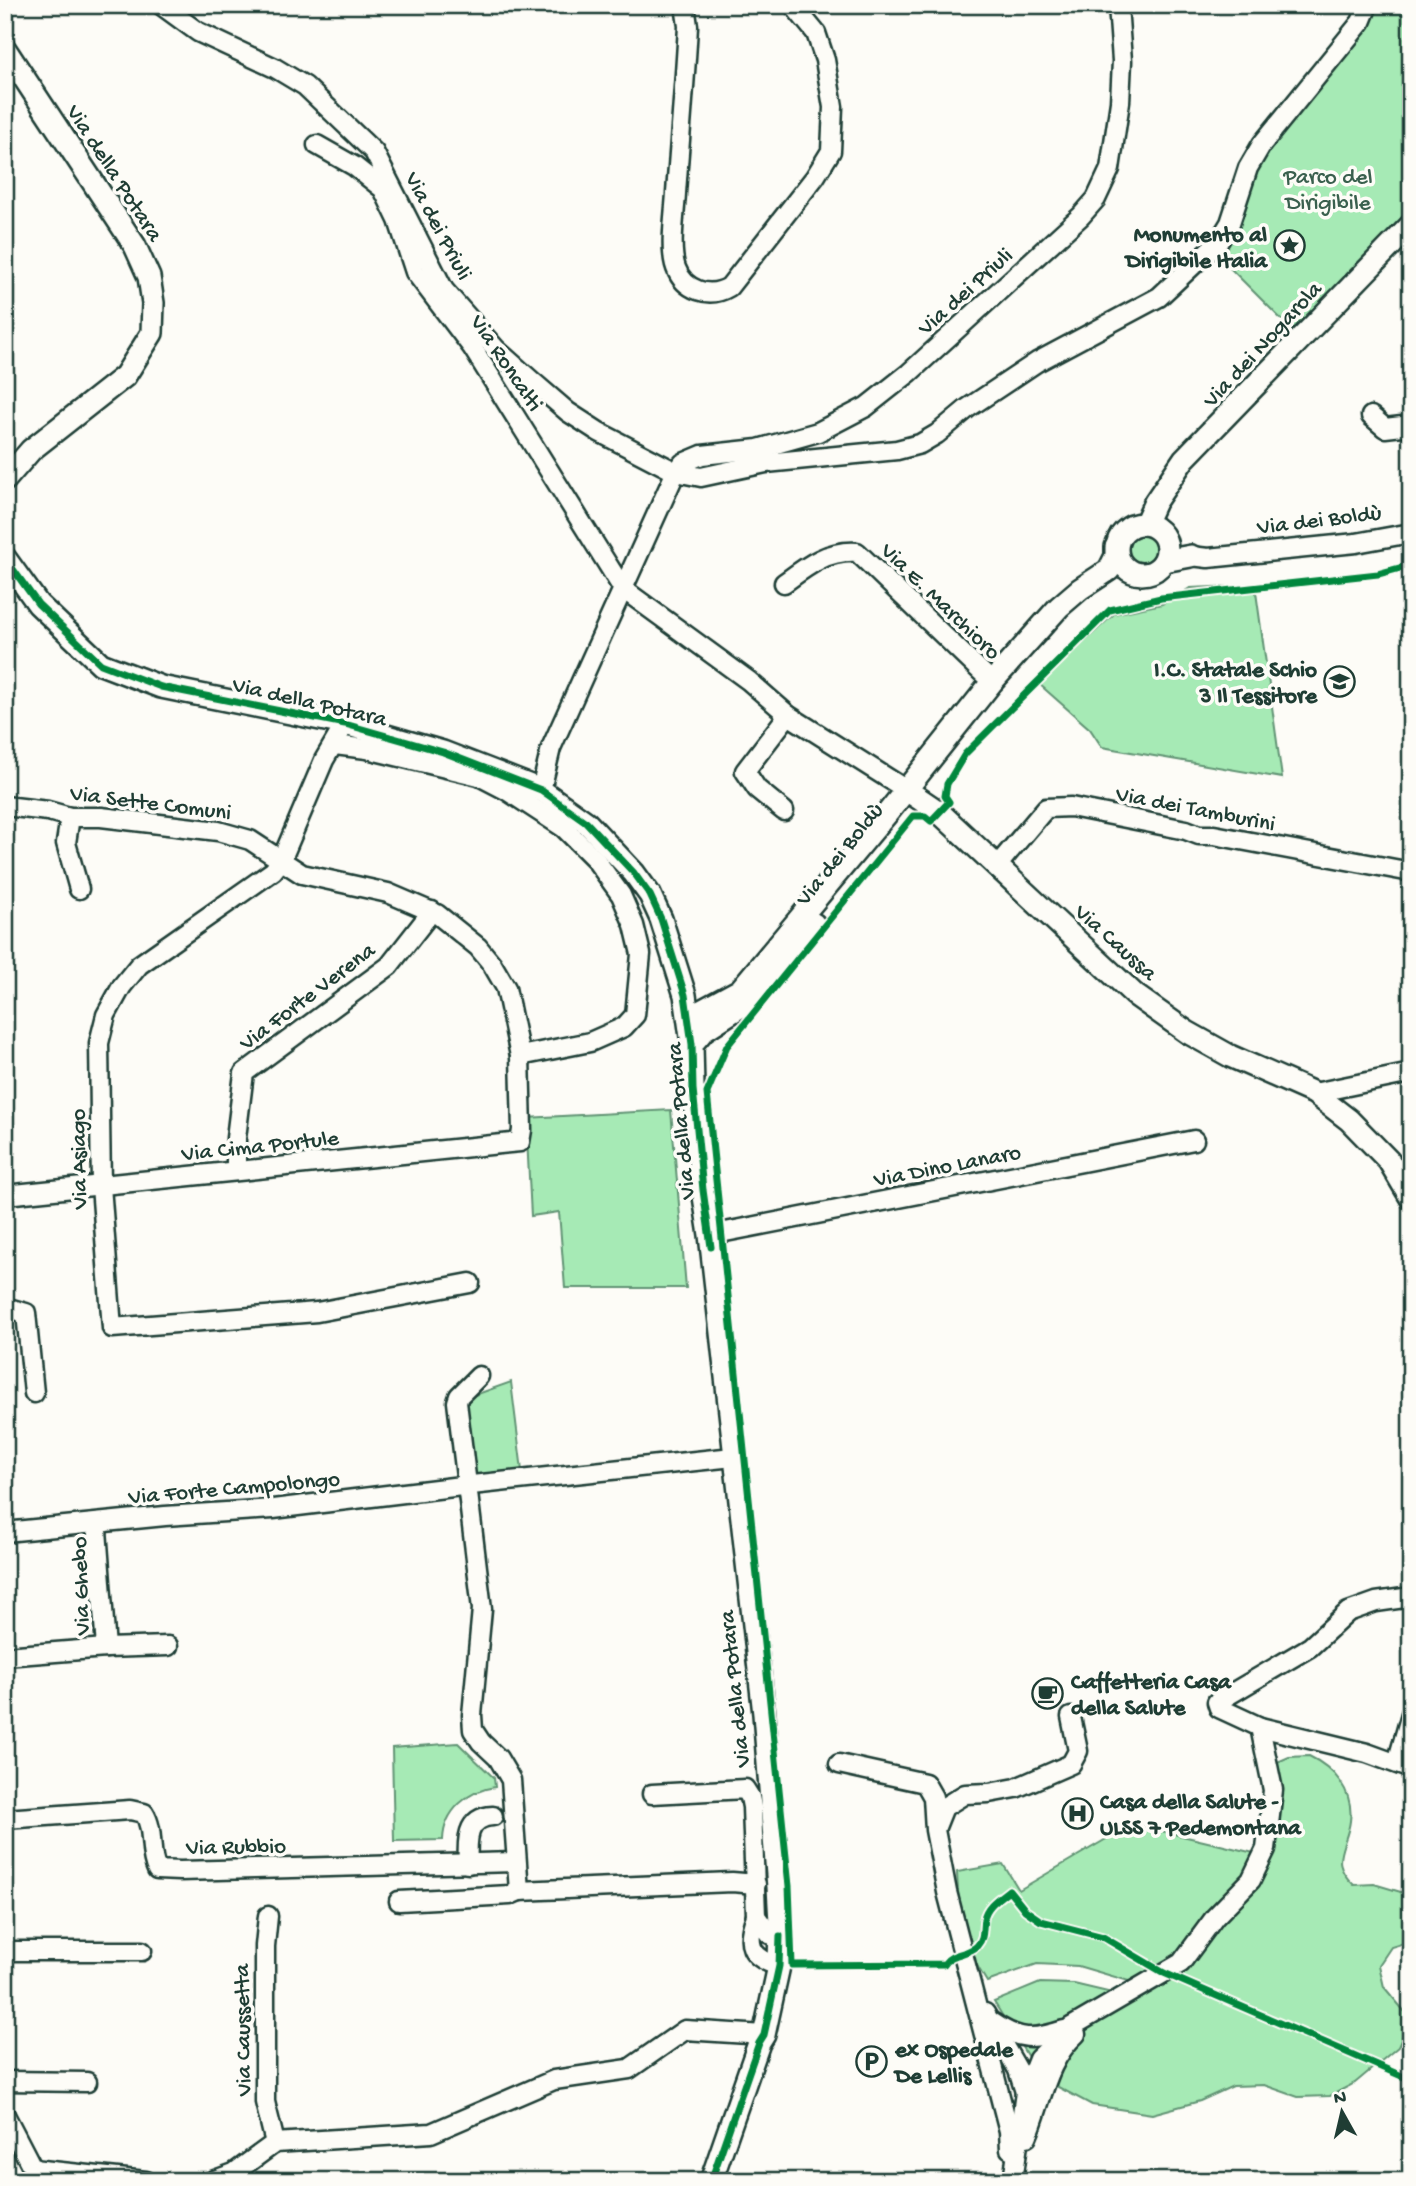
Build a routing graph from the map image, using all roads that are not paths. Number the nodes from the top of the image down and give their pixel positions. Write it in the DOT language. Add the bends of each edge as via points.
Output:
graph roads {
  1 [pos="161,5"];
  2 [pos="685,5"];
  3 [pos="793,5"];
  4 [pos="1118,5"];
  5 [pos="1368,5"];
  6 [pos="5,50"];
  7 [pos="317,145"];
  8 [pos="1411,225"];
  9 [pos="1371,416"];
  10 [pos="1411,425"];
  11 [pos="676,472"];
  12 [pos="5,480"];
  13 [pos="1411,533"];
  14 [pos="1158,540"];
  15 [pos="1116,547"];
  16 [pos="1191,556"];
  17 [pos="5,558"];
  18 [pos="1146,574"];
  19 [pos="784,583"];
  20 [pos="623,589"];
  21 [pos="1080,589"];
  22 [pos="986,690"];
  23 [pos="788,715"];
  24 [pos="345,724"];
  25 [pos="334,745"];
  26 [pos="541,790"];
  27 [pos="911,792"];
  28 [pos="5,806"];
  29 [pos="784,811"];
  30 [pos="70,817"];
  31 [pos="281,860"];
  32 [pos="997,866"];
  33 [pos="1411,872"];
  34 [pos="79,889"];
  35 [pos="432,911"];
  36 [pos="700,1017"];
  37 [pos="692,1044"];
  38 [pos="520,1055"];
  39 [pos="1411,1073"];
  40 [pos="1314,1093"];
  41 [pos="1194,1140"];
  42 [pos="520,1142"];
  43 [pos="236,1170"];
  44 [pos="101,1186"];
  45 [pos="5,1195"];
  46 [pos="1411,1198"];
  47 [pos="710,1235"];
  48 [pos="470,1283"];
  49 [pos="5,1307"];
  50 [pos="479,1376"];
  51 [pos="34,1393"];
  52 [pos="733,1457"];
  53 [pos="468,1486"];
  54 [pos="103,1523"];
  55 [pos="5,1532"];
  56 [pos="1411,1597"];
  57 [pos="168,1646"];
  58 [pos="106,1648"];
  59 [pos="5,1656"];
  60 [pos="1411,1714"];
  61 [pos="1071,1717"];
  62 [pos="1260,1727"];
  63 [pos="839,1764"];
  64 [pos="1404,1766"];
  65 [pos="652,1794"];
  66 [pos="493,1816"];
  67 [pos="5,1819"];
  68 [pos="935,1830"];
  69 [pos="515,1862"];
  70 [pos="468,1864"];
  71 [pos="756,1884"];
  72 [pos="519,1891"];
  73 [pos="399,1901"];
  74 [pos="268,1916"];
  75 [pos="757,1916"];
  76 [pos="780,1937"];
  77 [pos="5,1951"];
  78 [pos="142,1951"];
  79 [pos="779,1966"];
  80 [pos="975,1995"];
  81 [pos="1102,2011"];
  82 [pos="989,2020"];
  83 [pos="1071,2027"];
  84 [pos="764,2035"];
  85 [pos="5,2081"];
  86 [pos="87,2082"];
  87 [pos="1025,2092"];
  88 [pos="5,2115"];
  89 [pos="275,2143"];
  90 [pos="1017,2161"];
  91 [pos="33,2175"];
  92 [pos="712,2180"];
  93 [pos="146,2181"];
  94 [pos="212,2181"];
  95 [pos="1012,2181"];
  1 -- 11 [label="street, Via dei Priuli" via="198,32 305,86 374,152 444,290 496,349 568,412"];
  2 -- 3 [label="street" via="688,26 674,256 681,278 705,294 729,287 831,151 833,107 825,60 816,33"];
  4 -- 11 [label="street, Via dei Priuli" via="1122,61 1110,169 1096,199 1081,216 866,407 818,432 758,449 702,455 683,463"];
  5 -- 11 [label="street" via="1361,22 1262,144 1219,240 1159,297 1037,362 920,444 766,463 701,477"];
  6 -- 12 [label="street, Via della Potara" via="135,246 149,277 153,303 152,333 125,376 32,450"];
  7 -- 20 [label="street, Via Roncalti" via="383,189 415,272 472,346"];
  8 -- 14 [label="street, Via dei Nogarola" via="1184,459 1155,502"];
  9 -- 10 [label="street" via="1385,428"];
  11 -- 20 [label="street"];
  13 -- 16 [label="street, Via dei Boldù" via="1356,543"];
  14 -- 15 [label="street, Via dei Boldù" via="1137,524 1123,532"];
  14 -- 16 [label="street, Via dei Boldù"];
  14 -- 18 [label="street, Via dei Boldù" via="1156,570"];
  15 -- 18 [label="street" via="1125,568"];
  15 -- 21 [label="street, Via dei Boldù" via="1109,570"];
  17 -- 24 [label="street, Via della Potara" via="38,604 101,664 161,687"];
  18 -- 21 [label="street, Via dei Boldù"];
  19 -- 22 [label="street, Via E. Marchioro" via="813,561 841,551 857,552"];
  20 -- 23 [label="street, Via Caussa"];
  20 -- 26 [label="street" via="551,748"];
  21 -- 22 [label="street, Via dei Boldù"];
  22 -- 27 [label="street, Via dei Boldù"];
  23 -- 27 [label="street, Via Caussa"];
  23 -- 29 [label="street" via="745,771 757,789"];
  24 -- 25 [label="street, Via Asiago"];
  24 -- 26 [label="street, Via della Potara" via="443,752"];
  25 -- 31 [label="street, Via Asiago"];
  25 -- 38 [label="street" via="479,776 506,789 564,828 595,859 621,895 641,954 635,1014 624,1027 590,1042"];
  26 -- 36 [label="street, Via della Potara" via="586,822 650,895 685,995"];
  27 -- 32 [label="street, Via Caussa"];
  27 -- 36 [label="street, Via dei Boldù" via="890,810 740,990"];
  28 -- 30 [label="street, Via Sette Comuni"];
  30 -- 31 [label="street, Via Sette Comuni" via="218,831 250,841"];
  30 -- 34 [label="street" via="66,843"];
  31 -- 35 [label="street, Via Sette Comuni" via="302,874 388,893"];
  31 -- 44 [label="street, Via Asiago" via="273,872 139,965 122,986 106,1015 99,1043"];
  32 -- 33 [label="street, Via dei Tamburini" via="1046,808 1071,807"];
  32 -- 40 [label="street, Via Caussa" via="1135,995 1230,1056"];
  35 -- 38 [label="street, Via Sette Comuni" via="492,964 506,988"];
  35 -- 43 [label="street, Via Forte Verena" via="389,966 244,1073"];
  36 -- 37 [label="street, Via dei Boldù" via="704,1030"];
  37 -- 47 [label="street, Via della Potara"];
  38 -- 42 [label="street, Via Sette Comuni"];
  39 -- 40 [label="street"];
  40 -- 46 [label="street, Via Caussa" via="1349,1120 1389,1161"];
  41 -- 47 [label="street, Via Dino Lanaro"];
  42 -- 43 [label="street, Via Cima Portule"];
  43 -- 44 [label="street, Via Cima Portule"];
  44 -- 45 [label="street, Via Cima Portule"];
  44 -- 48 [label="street, Via Asiago" via="112,1328 317,1312"];
  47 -- 52 [label="street, Via della Potara"];
  49 -- 51 [label="street" via="26,1313"];
  50 -- 53 [label="street" via="457,1402"];
  52 -- 53 [label="street, Via Forte Campolongo"];
  52 -- 76 [label="street, Via della Potara" via="764,1714"];
  53 -- 54 [label="street, Via Forte Campolongo"];
  53 -- 69 [label="street" via="482,1609 473,1730 511,1780"];
  54 -- 55 [label="street, Via Forte Campolongo"];
  54 -- 58 [label="street, Via Ghebo" via="97,1530"];
  56 -- 62 [label="street" via="1349,1612 1310,1647 1217,1702 1219,1708"];
  57 -- 58 [label="street, Via Ghebo"];
  58 -- 59 [label="street, Via Ghebo"];
  60 -- 64 [label="street"];
  61 -- 68 [label="street" via="1078,1751 1072,1764 1016,1788 965,1794 944,1807"];
  62 -- 64 [label="street"];
  62 -- 81 [label="street" via="1273,1790 1266,1849 1251,1880 1215,1917 1181,1963"];
  63 -- 68 [label="street" via="925,1783 933,1797"];
  65 -- 71 [label="street" via="745,1789 752,1807"];
  66 -- 70 [label="street" via="477,1820 470,1828"];
  67 -- 70 [label="street, Via Rubbio" via="130,1810 144,1813 157,1870"];
  68 -- 80 [label="street"];
  69 -- 70 [label="street, Via Rubbio"];
  69 -- 72 [label="street"];
  71 -- 72 [label="street"];
  71 -- 75 [label="street"];
  72 -- 73 [label="street"];
  74 -- 89 [label="street, Via Caussetta" via="265,2102"];
  75 -- 76 [label="street" via="769,1934"];
  75 -- 79 [label="street" via="751,1929 753,1952"];
  76 -- 79 [label="street, Via della Potara"];
  77 -- 78 [label="street"];
  79 -- 84 [label="street, Via della Potara"];
  80 -- 82 [label="street"];
  80 -- 95 [label="street" via="1009,2131"];
  81 -- 83 [label="street"];
  81 -- 90 [label="street" via="1066,2043 1049,2072"];
  82 -- 83 [label="street" via="1007,2032 1029,2038"];
  82 -- 87 [label="street" via="1018,2070"];
  83 -- 87 [label="street" via="1038,2059"];
  84 -- 89 [label="street" via="685,2030 629,2069 554,2080 431,2133"];
  84 -- 92 [label="street, Via della Potara"];
  85 -- 86 [label="street"];
  87 -- 90 [label="street"];
  88 -- 91 [label="street"];
  89 -- 94 [label="street" via="234,2173"];
  90 -- 95 [label="street"];
  91 -- 93 [label="street"];
}
